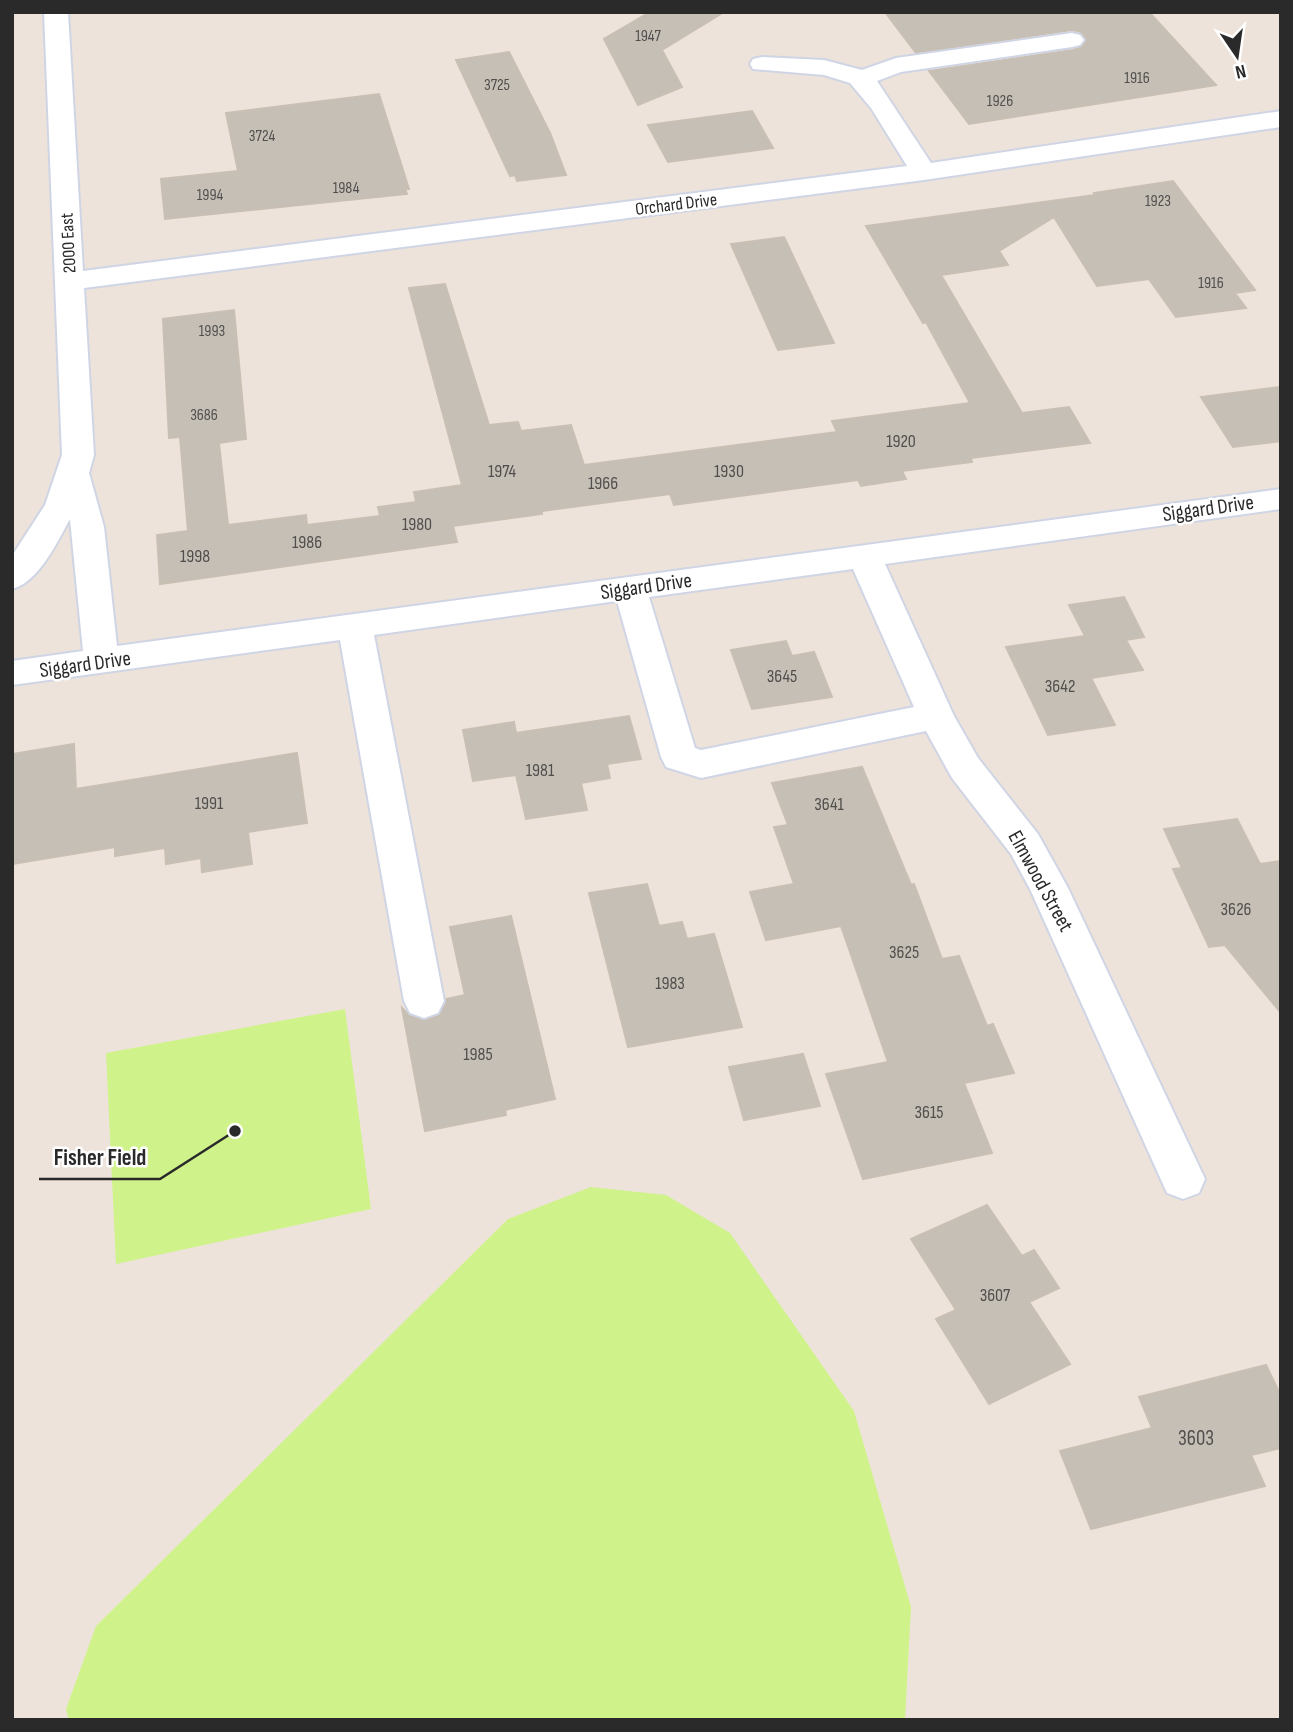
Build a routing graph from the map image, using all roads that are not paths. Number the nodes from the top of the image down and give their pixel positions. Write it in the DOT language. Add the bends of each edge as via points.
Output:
graph roads {
  1 [pos="56,12"];
  2 [pos="1072,40"];
  3 [pos="762,64"];
  4 [pos="861,79"];
  5 [pos="1281,119"];
  6 [pos="924,173"];
  7 [pos="69,281"];
  8 [pos="74,474"];
  9 [pos="1281,499"];
  10 [pos="863,555"];
  11 [pos="12,579"];
  12 [pos="630,588"];
  13 [pos="355,626"];
  14 [pos="101,661"];
  15 [pos="12,673"];
  16 [pos="936,716"];
  17 [pos="424,1001"];
  18 [pos="1183,1179"];
  1 -- 7 [label="street, 2000 East"];
  2 -- 4 [label="street" via="896,65"];
  3 -- 4 [label="street" via="831,69"];
  4 -- 6 [label="street"];
  5 -- 6 [label="street, Orchard Drive"];
  6 -- 7 [label="street, Orchard Drive"];
  7 -- 8 [label="street, 2000 East" via="78,455"];
  8 -- 11 [label="street, 2000 East" via="51,526"];
  8 -- 14 [label="street, 2000 East" via="88,527"];
  9 -- 10 [label="street, Siggard Drive"];
  10 -- 12 [label="street, Siggard Drive"];
  10 -- 16 [label="street, Elmwood Street"];
  12 -- 13 [label="street, Siggard Drive"];
  12 -- 16 [label="street" via="679,757 701,764"];
  13 -- 14 [label="street, Siggard Drive"];
  13 -- 17 [label="street"];
  14 -- 15 [label="street, Siggard Drive"];
  16 -- 18 [label="street, Elmwood Street" via="965,768 1031,855"];
}
